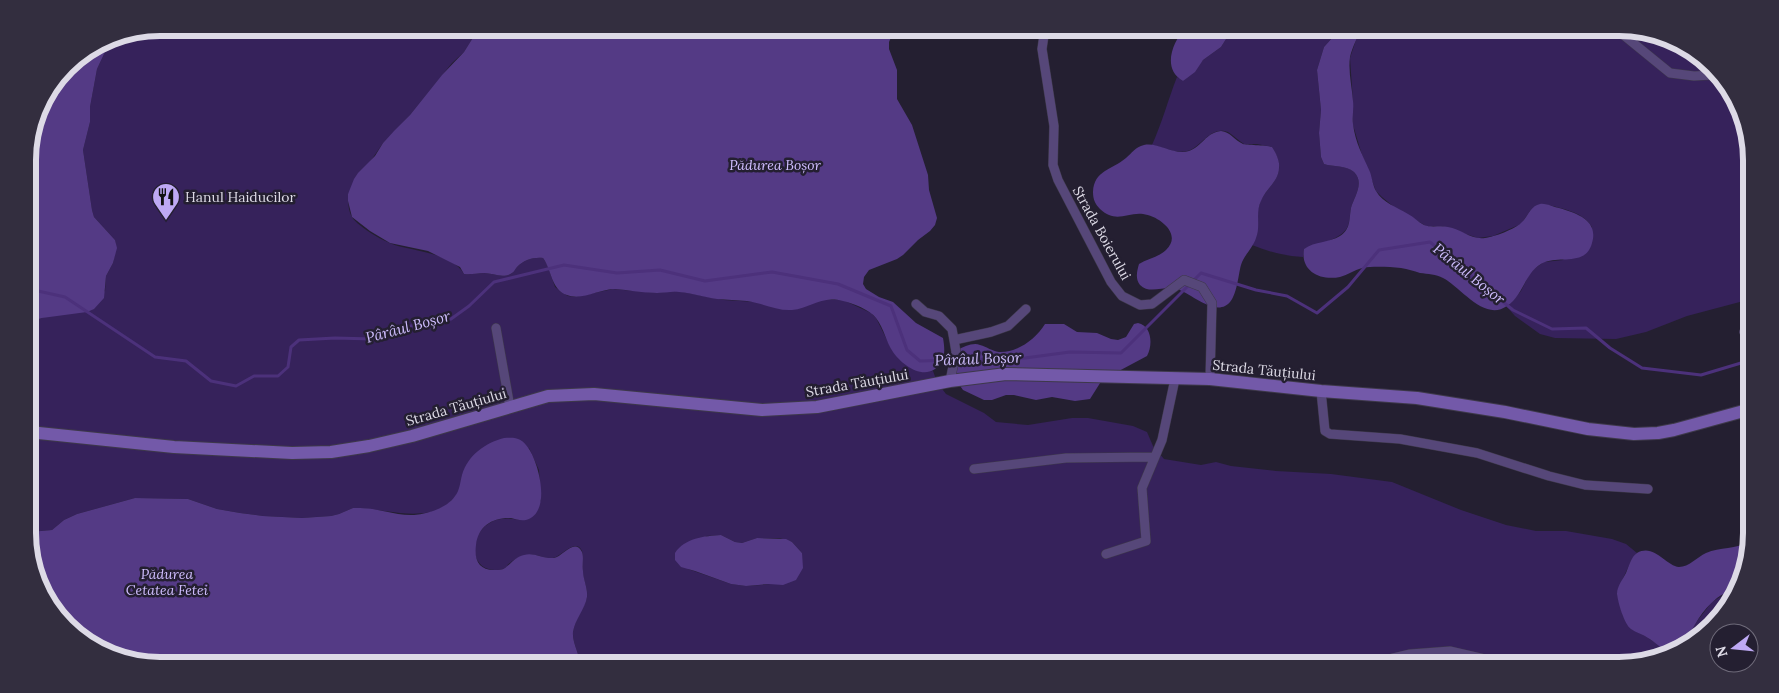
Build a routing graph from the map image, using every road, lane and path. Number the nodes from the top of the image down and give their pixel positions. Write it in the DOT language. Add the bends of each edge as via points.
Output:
graph roads {
  1 [pos="1044,36"];
  2 [pos="1626,37"];
  3 [pos="1708,74"];
  4 [pos="916,304"];
  5 [pos="1026,309"];
  6 [pos="496,328"];
  7 [pos="954,340"];
  8 [pos="1175,379"];
  9 [pos="1210,379"];
  10 [pos="950,381"];
  11 [pos="1321,391"];
  12 [pos="510,407"];
  13 [pos="1743,411"];
  14 [pos="36,433"];
  15 [pos="1154,457"];
  16 [pos="974,469"];
  17 [pos="1648,490"];
  18 [pos="1106,554"];
  19 [pos="1401,656"];
  20 [pos="1472,656"];
  1 -- 9 [label="street, Strada Boierului" via="1042,49 1054,126 1053,164 1058,180 1111,282 1122,296 1140,305 1152,304 1184,280 1202,287 1212,303"];
  2 -- 3 [label="street" via="1670,73"];
  4 -- 7 [label="street" via="925,312 939,316 952,329"];
  5 -- 7 [label="street" via="1008,326"];
  6 -- 12 [label="street"];
  7 -- 10 [label="street"];
  8 -- 9 [label="street, Strada Tăuțiului"];
  8 -- 10 [label="street, Strada Tăuțiului" via="1006,374"];
  8 -- 15 [label="street" via="1162,440"];
  9 -- 11 [label="street, Strada Tăuțiului"];
  10 -- 12 [label="street, Strada Tăuțiului" via="817,407 789,409 753,409 594,394 548,396"];
  11 -- 13 [label="street, Strada Tăuțiului" via="1417,398 1588,429 1634,434 1674,430"];
  11 -- 17 [label="street" via="1325,431 1330,434 1400,440 1477,453 1585,485"];
  12 -- 14 [label="street, Strada Tăuțiului" via="412,436 331,452 174,447"];
  15 -- 16 [label="street" via="1066,458"];
  15 -- 18 [label="street" via="1142,488 1146,541"];
  19 -- 20 [label="street" via="1450,651"];
}
